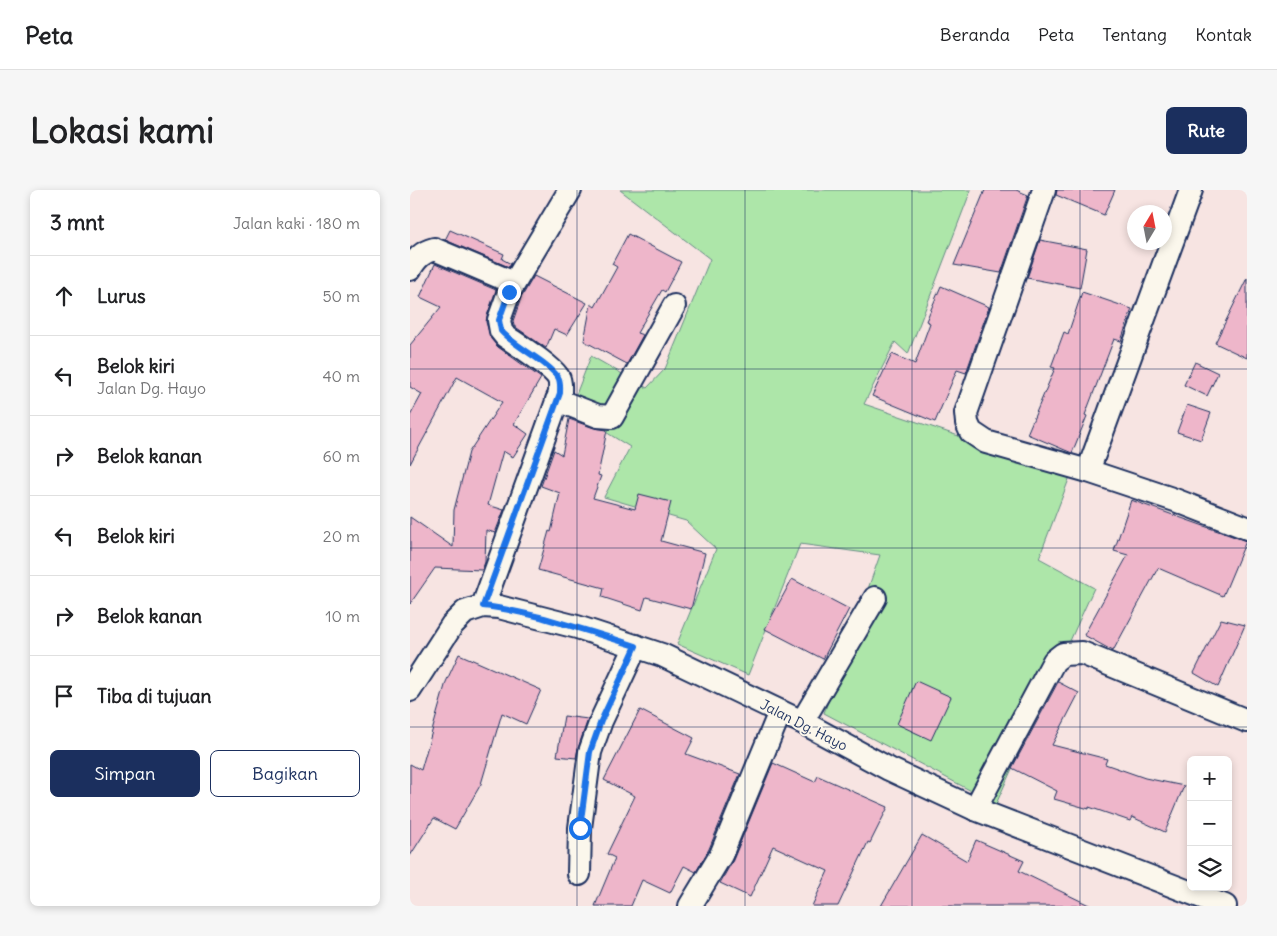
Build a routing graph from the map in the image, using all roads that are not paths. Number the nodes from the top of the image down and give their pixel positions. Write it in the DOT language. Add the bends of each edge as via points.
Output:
graph roads {
  1 [pos="570,190"];
  2 [pos="1044,190"];
  3 [pos="1191,190"];
  4 [pos="410,269"];
  5 [pos="514,283"];
  6 [pos="674,306"];
  7 [pos="557,400"];
  8 [pos="1088,471"];
  9 [pos="1247,528"];
  10 [pos="875,598"];
  11 [pos="483,606"];
  12 [pos="636,646"];
  13 [pos="410,690"];
  14 [pos="780,712"];
  15 [pos="1247,721"];
  16 [pos="802,722"];
  17 [pos="975,809"];
  18 [pos="579,874"];
  19 [pos="690,906"];
  20 [pos="1224,906"];
  1 -- 5 [label="street"];
  2 -- 8 [label="street" via="966,413 967,423 971,432 986,442"];
  3 -- 8 [label="street"];
  4 -- 5 [label="street" via="418,257 434,249"];
  5 -- 7 [label="street" via="499,320 501,331 558,377"];
  6 -- 7 [label="street" via="612,417 598,416"];
  7 -- 11 [label="street"];
  8 -- 9 [label="street"];
  10 -- 16 [label="street"];
  11 -- 12 [label="street, Jalan Dg. Hayo" via="499,607 577,627"];
  11 -- 13 [label="street" via="466,612 452,624"];
  12 -- 14 [label="street, Jalan Dg. Hayo" via="662,655"];
  12 -- 18 [label="street" via="590,752 580,828"];
  14 -- 16 [label="street, Jalan Dg. Hayo"];
  14 -- 19 [label="street" via="721,855"];
  15 -- 17 [label="street" via="1082,653 1064,654 1054,661"];
  16 -- 17 [label="street, Jalan Dg. Hayo" via="888,769"];
  17 -- 20 [label="street, Jalan Dg. Hayo"];
}
